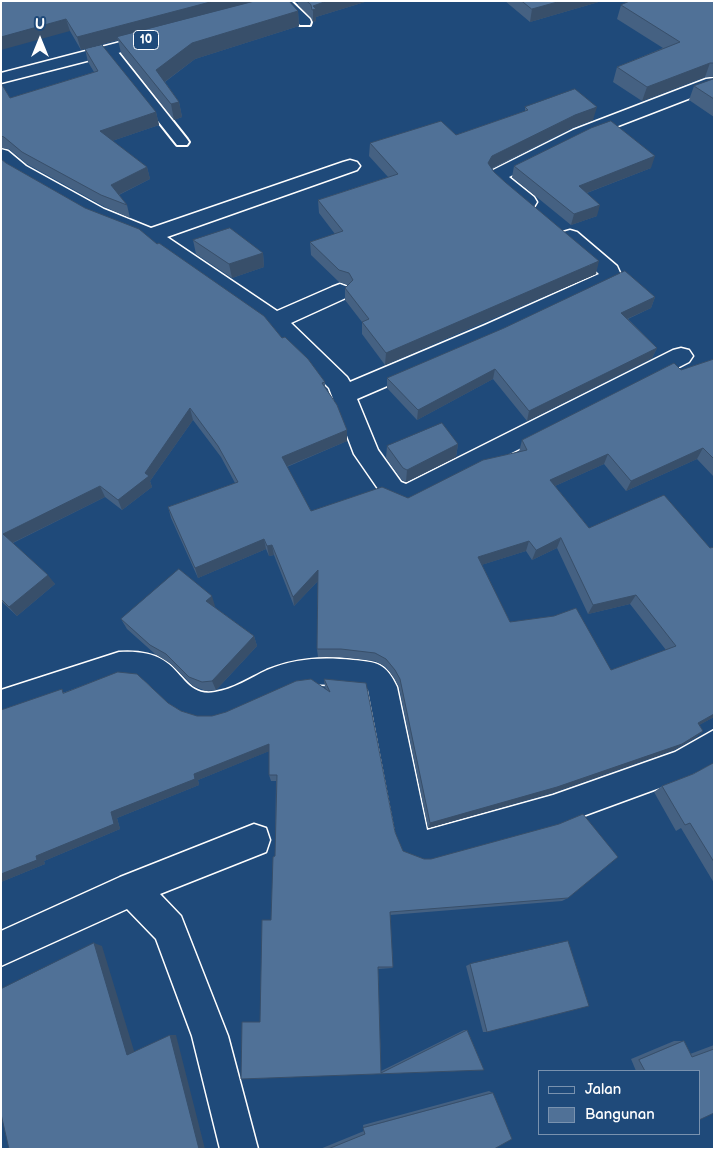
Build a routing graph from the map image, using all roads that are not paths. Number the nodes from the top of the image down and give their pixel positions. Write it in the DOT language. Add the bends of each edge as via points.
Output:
graph roads {
  1 [pos="289,2"];
  2 [pos="267,8"];
  3 [pos="305,22"];
  4 [pos="174,33"];
  5 [pos="109,50"];
  6 [pos="1,78"];
  7 [pos="712,83"];
  8 [pos="182,142"];
  9 [pos="1,156"];
  10 [pos="350,166"];
  11 [pos="150,235"];
  12 [pos="340,292"];
  13 [pos="275,321"];
  14 [pos="682,356"];
  15 [pos="344,395"];
  16 [pos="1,704"];
  17 [pos="714,745"];
  18 [pos="254,840"];
  19 [pos="132,890"];
  20 [pos="1,949"];
  21 [pos="239,1149"];
  1 -- 2 [label="main road"];
  1 -- 3 [label="lane"];
  4 -- 5 [label="main road, 10"];
  5 -- 6 [label="main road, 10"];
  5 -- 8 [label="lane"];
  7 -- 15 [label="main road" via="580,134 498,175 609,271 611,277"];
  9 -- 11 [label="main road" via="19,170 97,214"];
  10 -- 11 [label="main road"];
  11 -- 13 [label="main road"];
  12 -- 13 [label="main road"];
  13 -- 15 [label="main road" via="339,383"];
  14 -- 15 [label="main road" via="406,496 392,489 368,454"];
  16 -- 17 [label="main road" via="119,665 134,664 152,669 183,700 201,709 224,705 288,676 306,672 371,675 382,687 412,837 423,846 553,811 684,764"];
  18 -- 19 [label="main road"];
  19 -- 20 [label="main road"];
  19 -- 21 [label="main road" via="169,928 210,1036"];
}
